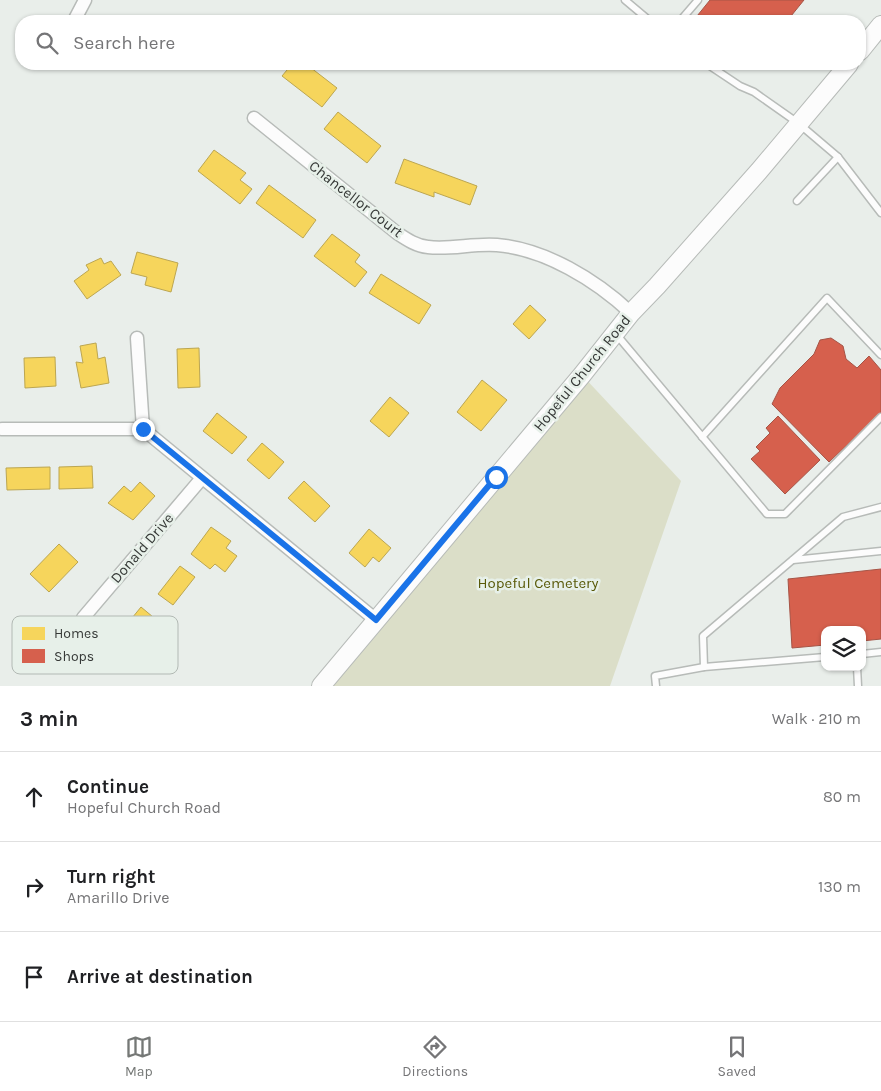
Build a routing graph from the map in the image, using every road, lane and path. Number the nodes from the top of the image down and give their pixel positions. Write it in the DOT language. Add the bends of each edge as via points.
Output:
graph roads {
  1 [pos="86,0"];
  2 [pos="625,0"];
  3 [pos="698,0"];
  4 [pos="77,15"];
  5 [pos="643,15"];
  6 [pos="685,15"];
  7 [pos="881,25"];
  8 [pos="866,44"];
  9 [pos="717,70"];
  10 [pos="844,70"];
  11 [pos="254,118"];
  12 [pos="798,123"];
  13 [pos="838,157"];
  14 [pos="797,202"];
  15 [pos="881,213"];
  16 [pos="631,313"];
  17 [pos="615,333"];
  18 [pos="137,338"];
  19 [pos="881,355"];
  20 [pos="881,417"];
  21 [pos="2,429"];
  22 [pos="143,429"];
  23 [pos="702,437"];
  24 [pos="202,478"];
  25 [pos="881,507"];
  26 [pos="881,551"];
  27 [pos="792,560"];
  28 [pos="84,616"];
  29 [pos="376,620"];
  30 [pos="881,652"];
  31 [pos="866,654"];
  32 [pos="821,657"];
  33 [pos="704,667"];
  34 [pos="856,671"];
  35 [pos="321,686"];
  36 [pos="656,686"];
  37 [pos="858,686"];
  1 -- 4 [label="street"];
  2 -- 5 [label="lane"];
  3 -- 6 [label="lane"];
  7 -- 8 [label="main road"];
  9 -- 12 [label="lane"];
  10 -- 12 [label="main road, Hopeful Church Road"];
  11 -- 16 [label="street, Chancellor Court" via="413,243 428,247 496,245 527,251 591,281"];
  12 -- 13 [label="lane"];
  12 -- 16 [label="main road, Hopeful Church Road" via="740,193"];
  13 -- 14 [label="lane"];
  13 -- 15 [label="lane"];
  16 -- 17 [label="main road, Hopeful Church Road"];
  17 -- 23 [label="lane"];
  17 -- 29 [label="main road, Hopeful Church Road"];
  18 -- 22 [label="street"];
  19 -- 23 [label="lane" via="827,298"];
  20 -- 23 [label="lane" via="785,514 766,514"];
  21 -- 22 [label="street"];
  22 -- 24 [label="street"];
  24 -- 28 [label="street, Donald Drive"];
  24 -- 29 [label="street"];
  25 -- 27 [label="lane" via="842,517"];
  26 -- 27 [label="lane"];
  27 -- 33 [label="lane" via="703,636"];
  29 -- 35 [label="main road, Hopeful Church Road"];
  30 -- 31 [label="lane"];
  32 -- 33 [label="lane"];
  33 -- 36 [label="lane" via="655,676"];
  34 -- 37 [label="lane"];
}
